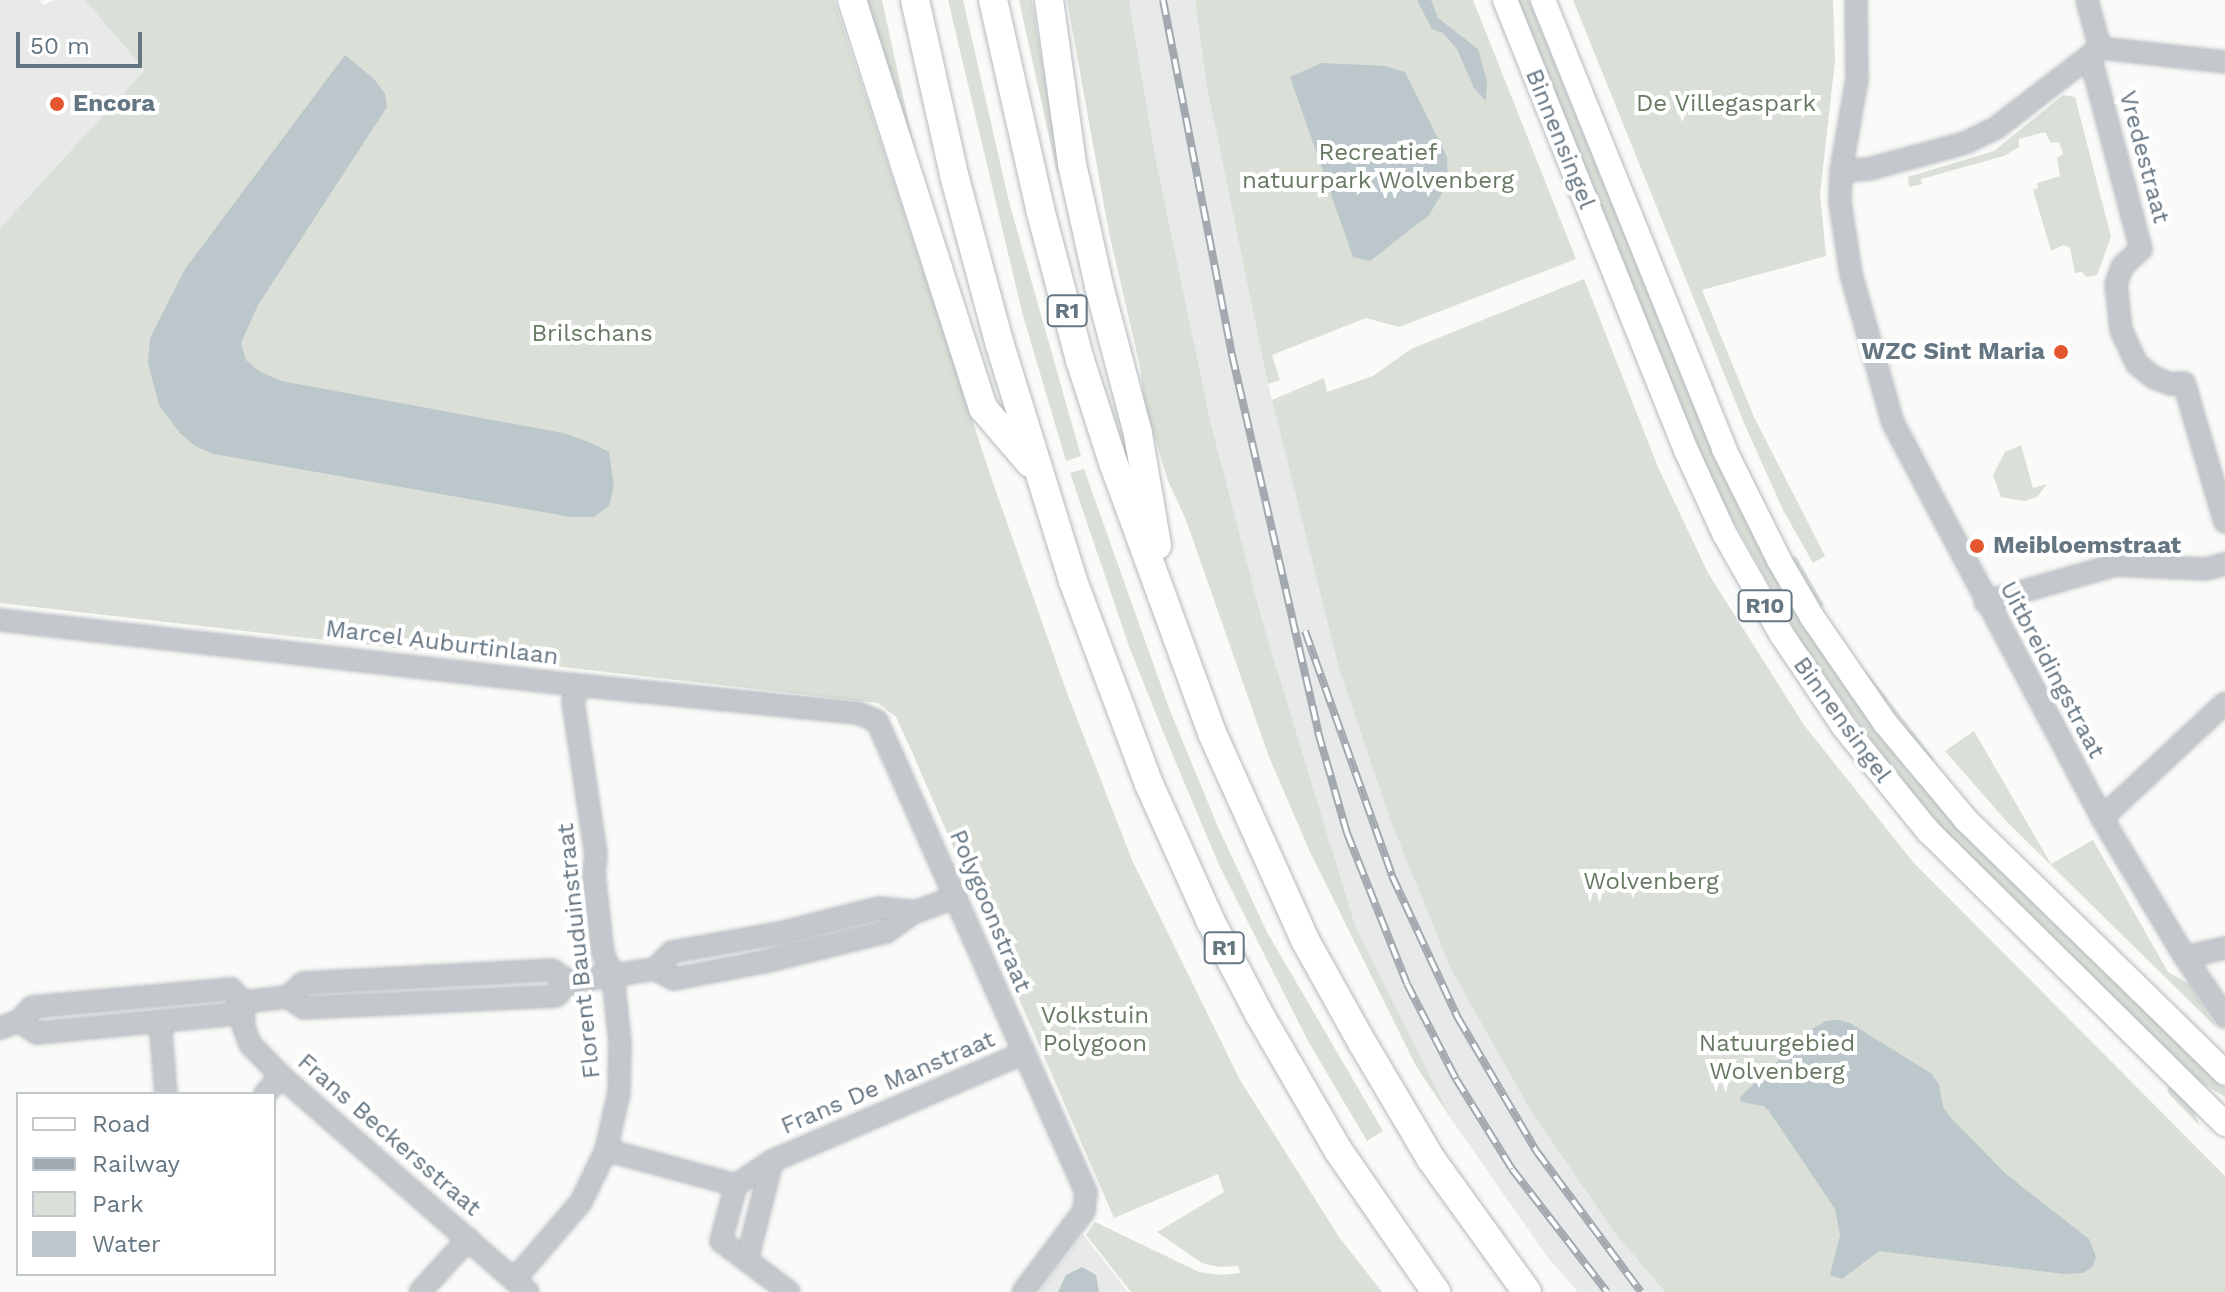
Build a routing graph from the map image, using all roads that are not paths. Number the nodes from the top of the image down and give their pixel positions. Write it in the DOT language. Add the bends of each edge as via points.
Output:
graph roads {
  1 [pos="852,0"];
  2 [pos="915,0"];
  3 [pos="993,0"];
  4 [pos="1049,0"];
  5 [pos="1505,0"];
  6 [pos="1543,0"];
  7 [pos="1856,0"];
  8 [pos="2087,0"];
  9 [pos="2095,52"];
  10 [pos="2225,62"];
  11 [pos="1841,171"];
  12 [pos="1039,473"];
  13 [pos="2225,522"];
  14 [pos="2225,564"];
  15 [pos="1985,602"];
  16 [pos="1169,613"];
  17 [pos="0,620"];
  18 [pos="579,685"];
  19 [pos="2225,703"];
  20 [pos="877,721"];
  21 [pos="2102,818"];
  22 [pos="956,897"];
  23 [pos="915,912"];
  24 [pos="2225,948"];
  25 [pos="2185,957"];
  26 [pos="655,969"];
  27 [pos="613,976"];
  28 [pos="243,1002"];
  29 [pos="2225,1017"];
  30 [pos="160,1021"];
  31 [pos="9,1024"];
  32 [pos="1024,1053"];
  33 [pos="2225,1073"];
  34 [pos="281,1076"];
  35 [pos="166,1092"];
  36 [pos="267,1092"];
  37 [pos="2225,1124"];
  38 [pos="606,1150"];
  39 [pos="772,1161"];
  40 [pos="736,1185"];
  41 [pos="468,1239"];
  42 [pos="747,1260"];
  43 [pos="522,1286"];
  44 [pos="420,1292"];
  45 [pos="789,1292"];
  46 [pos="1023,1292"];
  47 [pos="1436,1292"];
  48 [pos="1527,1292"];
  1 -- 12 [label="highway" via="983,408"];
  2 -- 12 [label="highway, R1" via="968,230"];
  3 -- 16 [label="highway, R1" via="1080,360"];
  4 -- 16 [label="highway" via="1064,128 1138,434"];
  5 -- 37 [label="main road, Binnensingel / R10" via="1686,450 1730,545 1782,635 1844,727 1928,831"];
  6 -- 33 [label="main road, Binnensingel / R10" via="1724,449 1812,617 1885,723 1966,820"];
  7 -- 11 [label="street, Uitbreidingstraat" via="1857,75"];
  8 -- 9 [label="street, Vredestraat"];
  9 -- 10 [label="street"];
  9 -- 11 [label="street" via="1996,128 1975,138 1869,169"];
  9 -- 13 [label="street, Vredestraat" via="2141,249 2122,267 2116,284 2121,330 2137,364 2170,384 2184,383"];
  11 -- 15 [label="street, Uitbreidingstraat" via="1851,274 1893,423"];
  12 -- 47 [label="highway, R1" via="1112,690 1210,920 1311,1107"];
  14 -- 15 [label="street" via="2206,569 2115,565"];
  15 -- 21 [label="street, Uitbreidingstraat"];
  16 -- 48 [label="highway, R1" via="1212,733 1305,940 1412,1128"];
  17 -- 18 [label="street, Marcel Auburtinlaan"];
  18 -- 20 [label="street, Marcel Auburtinlaan" via="858,713"];
  18 -- 27 [label="street, Florent Bauduinstraat" via="573,702 596,855 603,954"];
  19 -- 21 [label="street"];
  20 -- 22 [label="street, Polygoonstraat"];
  21 -- 25 [label="street, Uitbreidingstraat"];
  22 -- 23 [label="street"];
  22 -- 32 [label="street, Polygoonstraat"];
  23 -- 26 [label="street" via="879,908 672,952"];
  23 -- 26 [label="street" via="886,932 726,971 674,979"];
  24 -- 25 [label="street"];
  25 -- 29 [label="street, Uitbreidingstraat"];
  26 -- 27 [label="street"];
  27 -- 28 [label="street" via="569,982 552,970 303,983 288,997"];
  27 -- 38 [label="street, Florent Bauduinstraat" via="619,1093"];
  28 -- 30 [label="street" via="235,1014"];
  28 -- 31 [label="street" via="231,989 158,995 32,1007"];
  28 -- 34 [label="street, Frans Beckersstraat" via="250,1044"];
  30 -- 31 [label="street" via="37,1033"];
  30 -- 35 [label="street"];
  32 -- 39 [label="street, Frans De Manstraat"];
  32 -- 46 [label="street, Polygoonstraat" via="1086,1192 1084,1211"];
  34 -- 36 [label="street"];
  34 -- 41 [label="street, Frans Beckersstraat"];
  38 -- 40 [label="street"];
  38 -- 43 [label="street, Florent Bauduinstraat" via="581,1202"];
  39 -- 40 [label="street, Frans De Manstraat"];
  39 -- 42 [label="street, Frans De Manstraat"];
  40 -- 42 [label="street" via="721,1241"];
  41 -- 43 [label="street, Frans Beckersstraat"];
  41 -- 44 [label="street"];
  42 -- 45 [label="street"];
}
